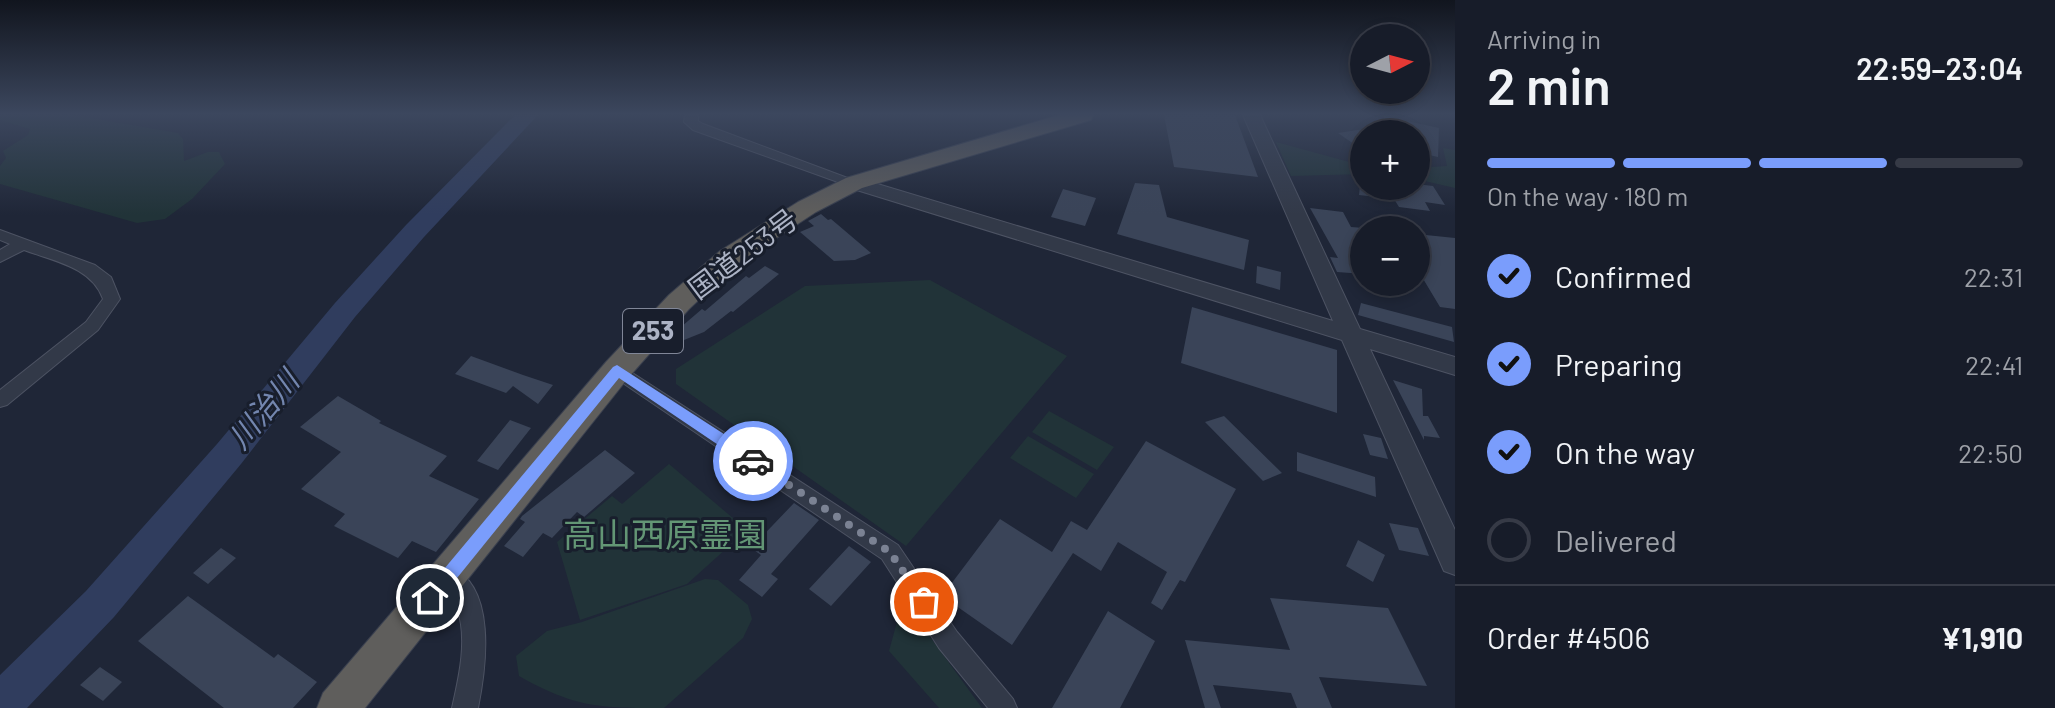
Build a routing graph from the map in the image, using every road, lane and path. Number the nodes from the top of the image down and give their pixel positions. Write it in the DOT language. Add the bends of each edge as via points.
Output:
graph roads {
  1 [pos="757,148"];
  2 [pos="972,148"];
  3 [pos="1266,148"];
  4 [pos="854,183"];
  5 [pos="0,235"];
  6 [pos="23,244"];
  7 [pos="0,257"];
  8 [pos="1348,333"];
  9 [pos="1455,366"];
  10 [pos="617,370"];
  11 [pos="0,400"];
  12 [pos="1455,562"];
  13 [pos="448,576"];
  14 [pos="338,708"];
  15 [pos="465,708"];
  16 [pos="1004,708"];
  1 -- 4 [label="street"];
  2 -- 4 [label="highway, 国道253号 / 253"];
  3 -- 8 [label="street"];
  4 -- 8 [label="street"];
  4 -- 10 [label="highway, 国道253号 / 253" via="729,257"];
  5 -- 6 [label="street"];
  6 -- 7 [label="street"];
  6 -- 11 [label="street" via="89,269 105,281 112,299 92,326"];
  8 -- 9 [label="street"];
  8 -- 12 [label="street"];
  10 -- 13 [label="highway, 国道253号 / 253"];
  10 -- 16 [label="street" via="890,552 948,640"];
  13 -- 14 [label="highway, 国道253号 / 253"];
  13 -- 15 [label="street" via="464,597 472,623"];
}
